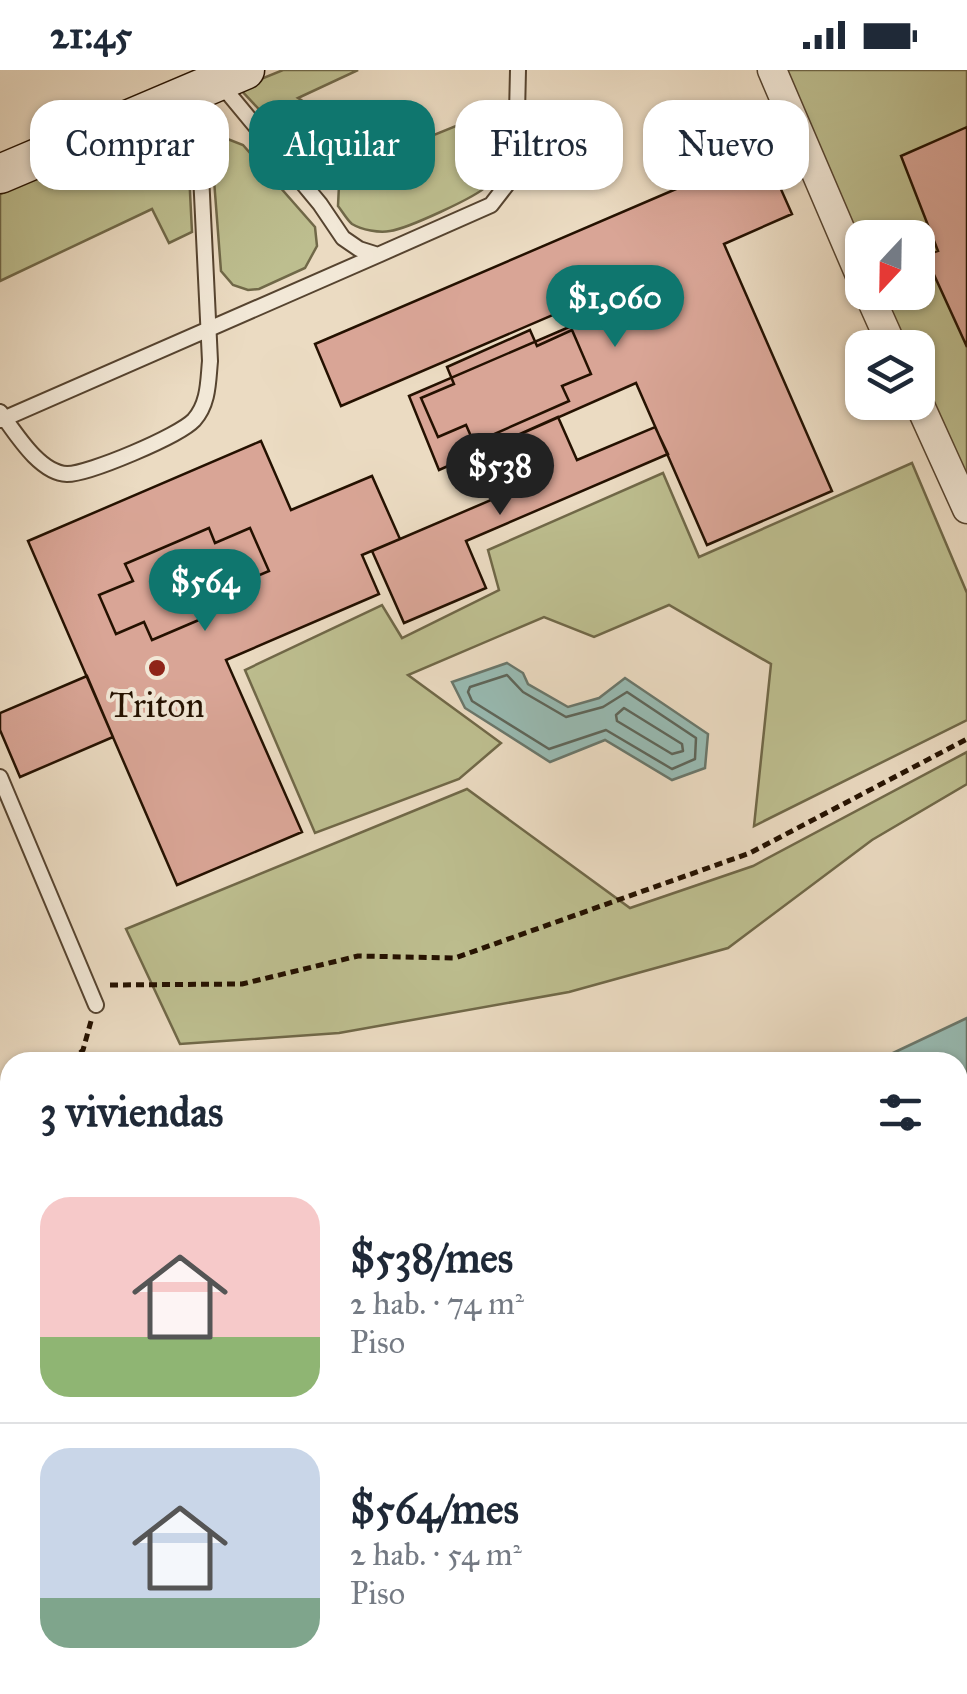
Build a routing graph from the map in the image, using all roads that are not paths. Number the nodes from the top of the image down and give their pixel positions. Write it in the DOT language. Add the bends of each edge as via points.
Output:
graph roads {
  1 [pos="518,70"];
  2 [pos="772,70"];
  3 [pos="220,81"];
  4 [pos="0,174"];
  5 [pos="845,240"];
  6 [pos="378,254"];
  7 [pos="209,330"];
  8 [pos="2,417"];
  9 [pos="927,420"];
  10 [pos="967,509"];
  11 [pos="0,777"];
  12 [pos="96,1005"];
  1 -- 6 [label="lane" via="516,157 508,183 491,205"];
  2 -- 5 [label="street"];
  3 -- 4 [label="main road"];
  3 -- 6 [label="lane" via="343,238"];
  3 -- 7 [label="lane"];
  6 -- 7 [label="lane"];
  7 -- 8 [label="lane"];
  7 -- 8 [label="lane" via="206,400 193,421 146,450 67,474 47,467"];
  9 -- 10 [label="street"];
  11 -- 12 [label="lane"];
}
